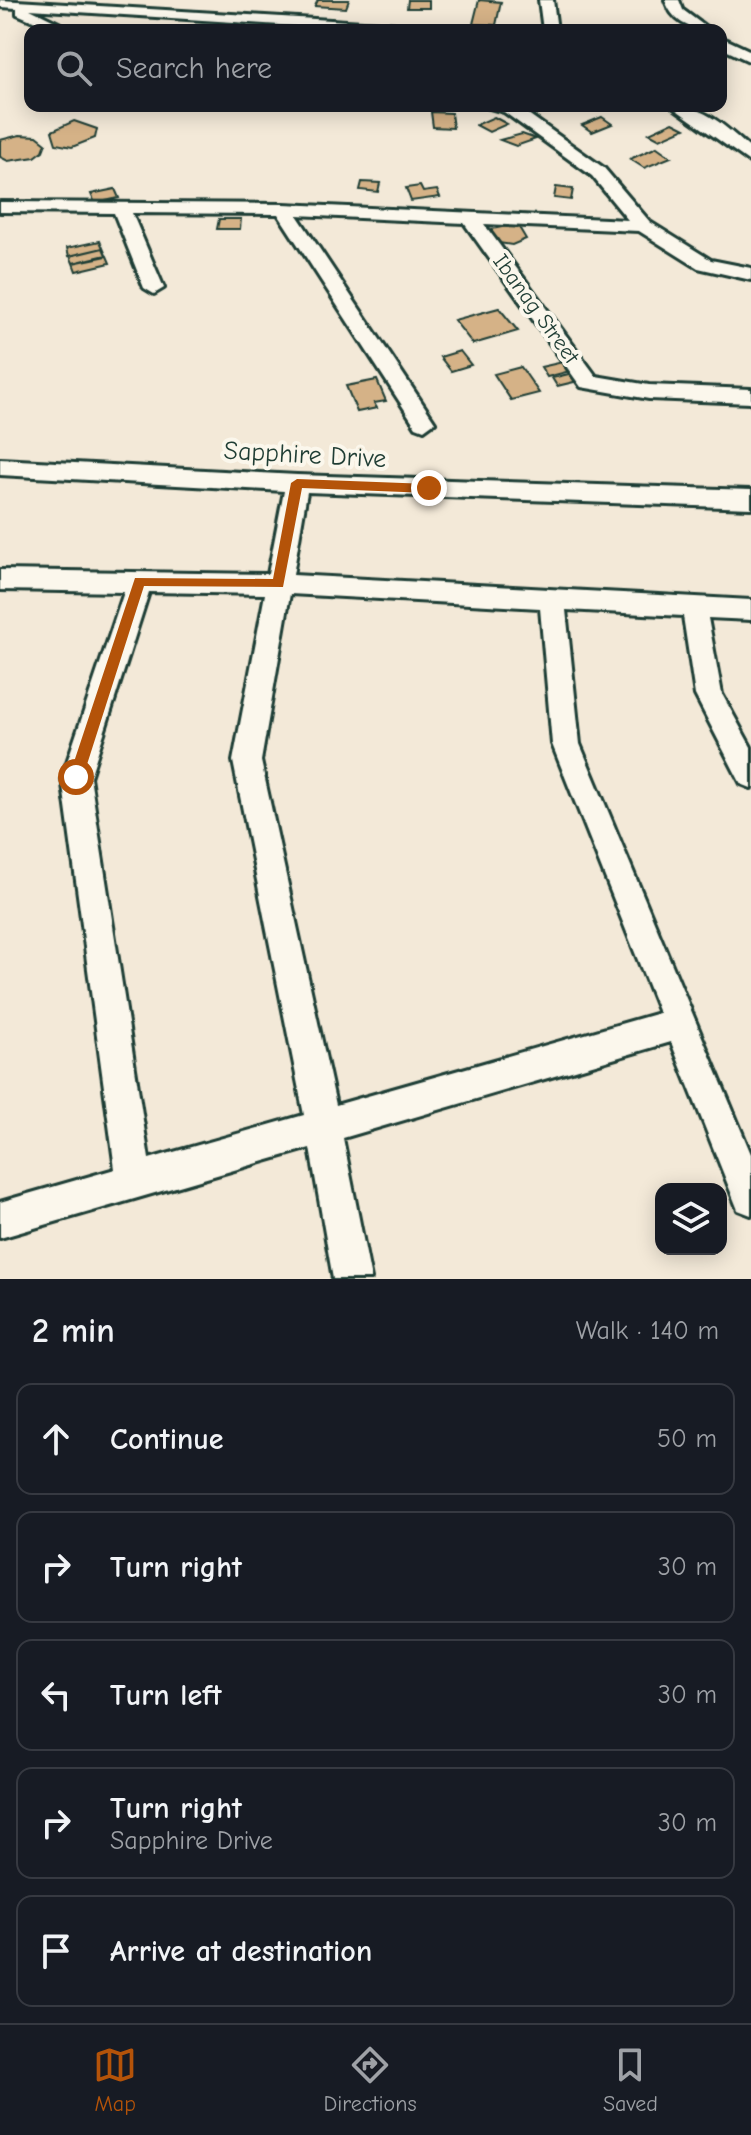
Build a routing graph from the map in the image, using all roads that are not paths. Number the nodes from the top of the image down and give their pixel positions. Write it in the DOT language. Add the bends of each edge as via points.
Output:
graph roads {
  1 [pos="546,0"];
  2 [pos="672,0"];
  3 [pos="0,3"];
  4 [pos="51,24"];
  5 [pos="334,24"];
  6 [pos="549,24"];
  7 [pos="694,24"];
  8 [pos="727,45"];
  9 [pos="751,57"];
  10 [pos="516,112"];
  11 [pos="690,112"];
  12 [pos="751,158"];
  13 [pos="0,207"];
  14 [pos="284,209"];
  15 [pos="122,211"];
  16 [pos="472,221"];
  17 [pos="643,226"];
  18 [pos="751,274"];
  19 [pos="154,288"];
  20 [pos="751,396"];
  21 [pos="424,422"];
  22 [pos="0,467"];
  23 [pos="297,483"];
  24 [pos="751,499"];
  25 [pos="0,580"];
  26 [pos="140,581"];
  27 [pos="278,584"];
  28 [pos="552,600"];
  29 [pos="694,608"];
  30 [pos="751,610"];
  31 [pos="751,775"];
  32 [pos="677,1024"];
  33 [pos="323,1124"];
  34 [pos="135,1182"];
  35 [pos="751,1197"];
  36 [pos="0,1220"];
  37 [pos="352,1279"];
  1 -- 6 [label="street"];
  2 -- 7 [label="street" via="676,12"];
  3 -- 4 [label="street"];
  3 -- 5 [label="street"];
  8 -- 9 [label="street"];
  10 -- 17 [label="street" via="598,172"];
  11 -- 12 [label="street"];
  13 -- 15 [label="street"];
  14 -- 15 [label="street"];
  14 -- 16 [label="street"];
  14 -- 21 [label="street"];
  15 -- 19 [label="street"];
  16 -- 17 [label="street"];
  16 -- 20 [label="street, Ibanag Street" via="589,382 649,392"];
  17 -- 18 [label="street" via="705,264"];
  22 -- 23 [label="street, Sapphire Drive"];
  23 -- 24 [label="street, Sapphire Drive"];
  23 -- 27 [label="street"];
  25 -- 26 [label="street"];
  26 -- 27 [label="street"];
  26 -- 34 [label="street" via="76,777"];
  27 -- 28 [label="street"];
  27 -- 33 [label="street" via="247,761"];
  28 -- 29 [label="street"];
  28 -- 32 [label="street" via="566,744"];
  29 -- 30 [label="street"];
  29 -- 31 [label="street" via="709,695"];
  32 -- 33 [label="street"];
  32 -- 35 [label="street"];
  33 -- 34 [label="street"];
  33 -- 37 [label="street"];
  34 -- 36 [label="street"];
}
